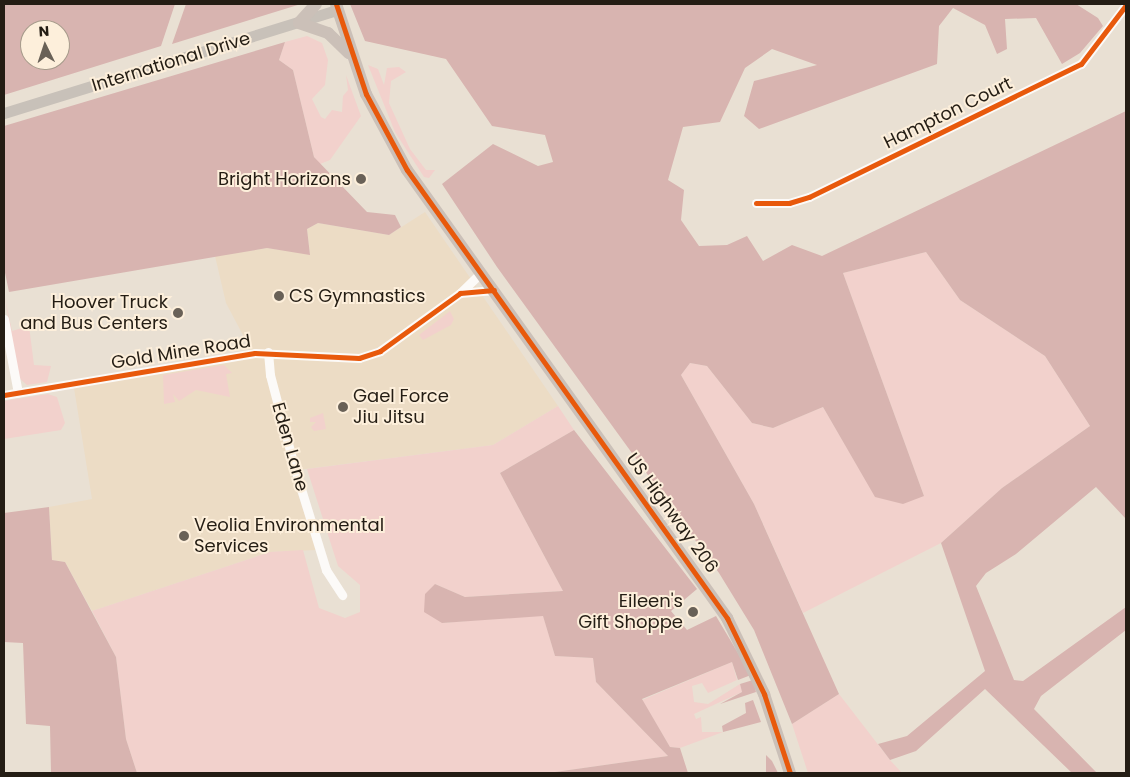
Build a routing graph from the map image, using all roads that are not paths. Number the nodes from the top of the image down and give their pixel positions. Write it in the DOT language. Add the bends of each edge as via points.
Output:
graph roads {
  1 [pos="316,4"];
  2 [pos="1126,5"];
  3 [pos="336,7"];
  4 [pos="299,23"];
  5 [pos="351,55"];
  6 [pos="4,113"];
  7 [pos="756,203"];
  8 [pos="481,273"];
  9 [pos="494,290"];
  10 [pos="460,293"];
  11 [pos="4,319"];
  12 [pos="268,352"];
  13 [pos="18,393"];
  14 [pos="4,395"];
  15 [pos="342,595"];
  16 [pos="790,773"];
  1 -- 4 [label="highway"];
  2 -- 7 [label="street, Hampton Court" via="1081,64 809,197"];
  3 -- 4 [label="main road, International Drive"];
  3 -- 5 [label="highway, US Highway 206"];
  4 -- 5 [label="highway" via="328,33"];
  4 -- 6 [label="main road, International Drive"];
  5 -- 8 [label="highway, US Highway 206" via="391,144"];
  8 -- 9 [label="highway, US Highway 206"];
  8 -- 10 [label="street, Gold Mine Road"];
  9 -- 10 [label="street, Gold Mine Road"];
  9 -- 16 [label="highway, US Highway 206" via="718,603 764,694"];
  10 -- 12 [label="street, Gold Mine Road" via="367,356 340,360"];
  11 -- 13 [label="street"];
  12 -- 13 [label="street, Gold Mine Road"];
  12 -- 15 [label="street, Eden Lane" via="270,374 294,466 326,570"];
  13 -- 14 [label="street, Gold Mine Road"];
}
